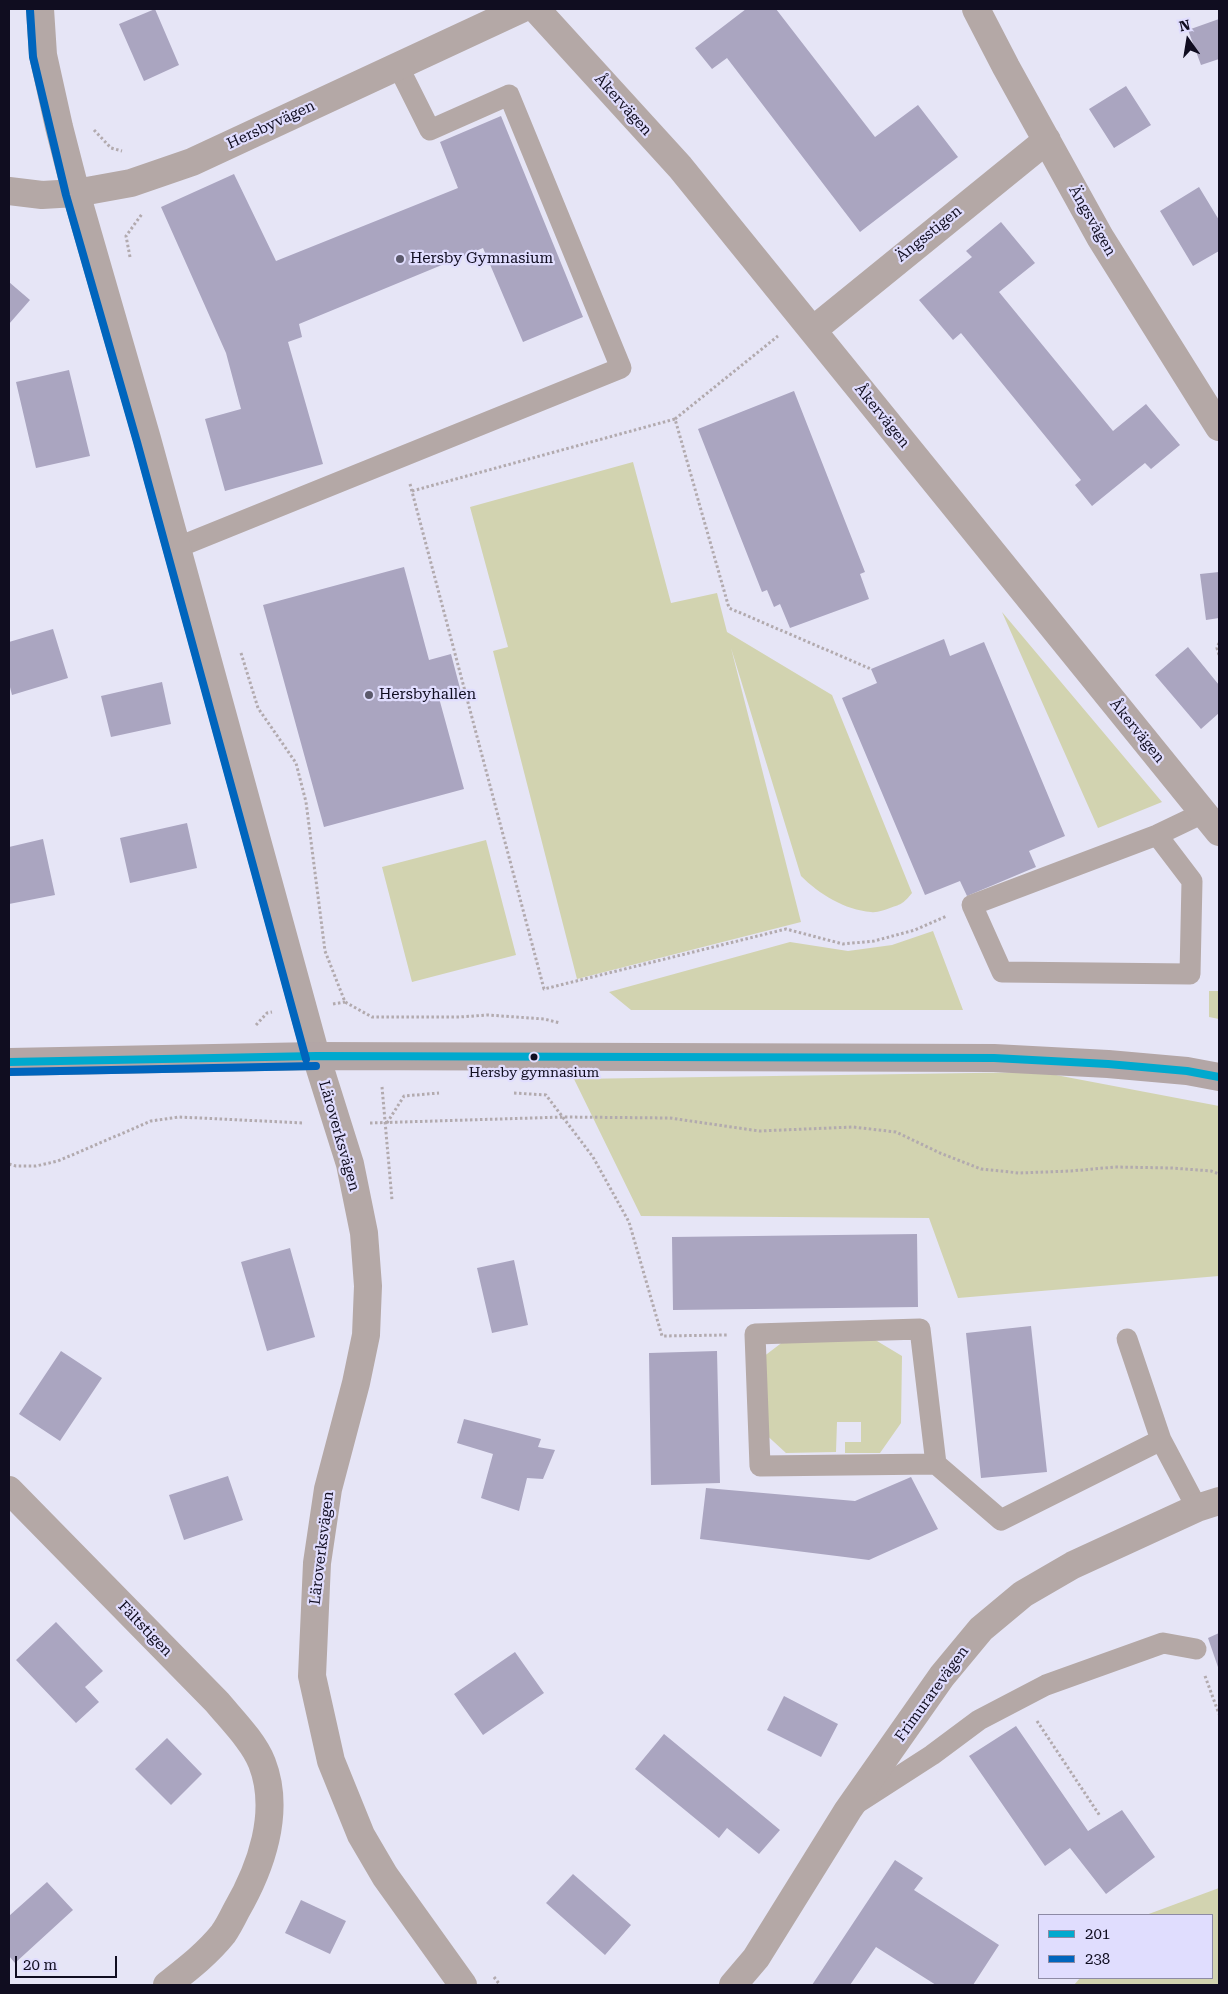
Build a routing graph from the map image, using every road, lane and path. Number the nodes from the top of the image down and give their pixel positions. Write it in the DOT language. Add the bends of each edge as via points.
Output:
graph roads {
  1 [pos="40,9"];
  2 [pos="521,9"];
  3 [pos="536,9"];
  4 [pos="976,9"];
  5 [pos="398,66"];
  6 [pos="90,124"];
  7 [pos="1047,140"];
  8 [pos="126,152"];
  9 [pos="9,191"];
  10 [pos="76,194"];
  11 [pos="147,211"];
  12 [pos="131,262"];
  13 [pos="812,330"];
  14 [pos="780,335"];
  15 [pos="675,419"];
  16 [pos="1219,427"];
  17 [pos="403,456"];
  18 [pos="412,491"];
  19 [pos="176,548"];
  20 [pos="1219,643"];
  21 [pos="240,650"];
  22 [pos="1219,655"];
  23 [pos="871,669"];
  24 [pos="1211,822"];
  25 [pos="1157,835"];
  26 [pos="972,905"];
  27 [pos="561,1024"];
  28 [pos="316,1056"];
  29 [pos="9,1062"];
  30 [pos="1219,1078"];
  31 [pos="514,1093"];
  32 [pos="440,1094"];
  33 [pos="564,1117"];
  34 [pos="338,1123"];
  35 [pos="386,1123"];
  36 [pos="9,1164"];
  37 [pos="1219,1174"];
  38 [pos="392,1204"];
  39 [pos="755,1334"];
  40 [pos="1127,1339"];
  41 [pos="1162,1440"];
  42 [pos="936,1464"];
  43 [pos="9,1490"];
  44 [pos="1208,1505"];
  45 [pos="1196,1649"];
  46 [pos="1022,1698"];
  47 [pos="1219,1714"];
  48 [pos="848,1810"];
  49 [pos="1100,1816"];
  50 [pos="490,1971"];
  51 [pos="167,1985"];
  52 [pos="463,1985"];
  53 [pos="500,1985"];
  54 [pos="734,1985"];
  1 -- 10 [label="street, Läroverksvägen" via="43,55"];
  2 -- 5 [label="street, Hersbyvägen"];
  3 -- 13 [label="street, Åkervägen" via="680,167"];
  4 -- 7 [label="street, Ängsvägen"];
  5 -- 10 [label="street, Hersbyvägen" via="192,162 130,183"];
  5 -- 17 [label="lane" via="430,130 510,95 621,368"];
  6 -- 8 [label="path" via="111,148"];
  7 -- 13 [label="street, Ängsstigen"];
  7 -- 16 [label="street, Ängsvägen" via="1100,237"];
  9 -- 10 [label="street, Hersbyvägen" via="42,195"];
  10 -- 19 [label="street, Läroverksvägen"];
  11 -- 12 [label="path" via="126,236"];
  13 -- 24 [label="street, Åkervägen"];
  14 -- 15 [label="path"];
  15 -- 18 [label="path"];
  15 -- 23 [label="path" via="729,608"];
  17 -- 18 [label="path"];
  17 -- 19 [label="lane"];
  18 -- 26 [label="path" via="544,988 786,929 843,944 874,941 915,930"];
  19 -- 28 [label="street, Läroverksvägen"];
  20 -- 22 [label="path"];
  21 -- 27 [label="path" via="258,708 296,763 306,802 326,950 345,1002 372,1017 488,1016"];
  24 -- 25 [label="lane"];
  25 -- 26 [label="lane"];
  25 -- 26 [label="lane" via="1192,881 1190,974 1002,972"];
  28 -- 29 [label="street"];
  28 -- 30 [label="street" via="994,1058 1108,1064"];
  28 -- 34 [label="street, Läroverksvägen"];
  31 -- 33 [label="path" via="546,1094"];
  32 -- 35 [label="path" via="404,1096"];
  33 -- 35 [label="path"];
  33 -- 37 [label="path" via="670,1118 759,1131 853,1127 896,1132 981,1169 1019,1173 1115,1167 1172,1168"];
  33 -- 39 [label="path" via="593,1157 628,1222 662,1336"];
  34 -- 35 [label="path"];
  34 -- 36 [label="path" via="169,1118 151,1121 58,1161 36,1166"];
  34 -- 52 [label="street, Läroverksvägen" via="364,1233 368,1286 366,1335 327,1498 317,1563 312,1676 331,1761 361,1835 385,1876"];
  35 -- 38 [label="path"];
  39 -- 42 [label="lane" via="920,1329"];
  39 -- 42 [label="lane" via="760,1466"];
  40 -- 41 [label="lane"];
  41 -- 42 [label="lane" via="1000,1520"];
  41 -- 44 [label="lane"];
  43 -- 51 [label="street, Fältstigen" via="217,1702 261,1761 267,1778 270,1795 267,1829 261,1859 248,1890 223,1934"];
  44 -- 48 [label="street, Frimurarevägen" via="1072,1565 1023,1594 981,1629 942,1676"];
  45 -- 46 [label="lane" via="1163,1643 1046,1685"];
  45 -- 47 [label="path"];
  46 -- 48 [label="lane" via="979,1720"];
  46 -- 49 [label="path"];
  48 -- 54 [label="street, Frimurarevägen" via="756,1958"];
  50 -- 53 [label="path"];
}
